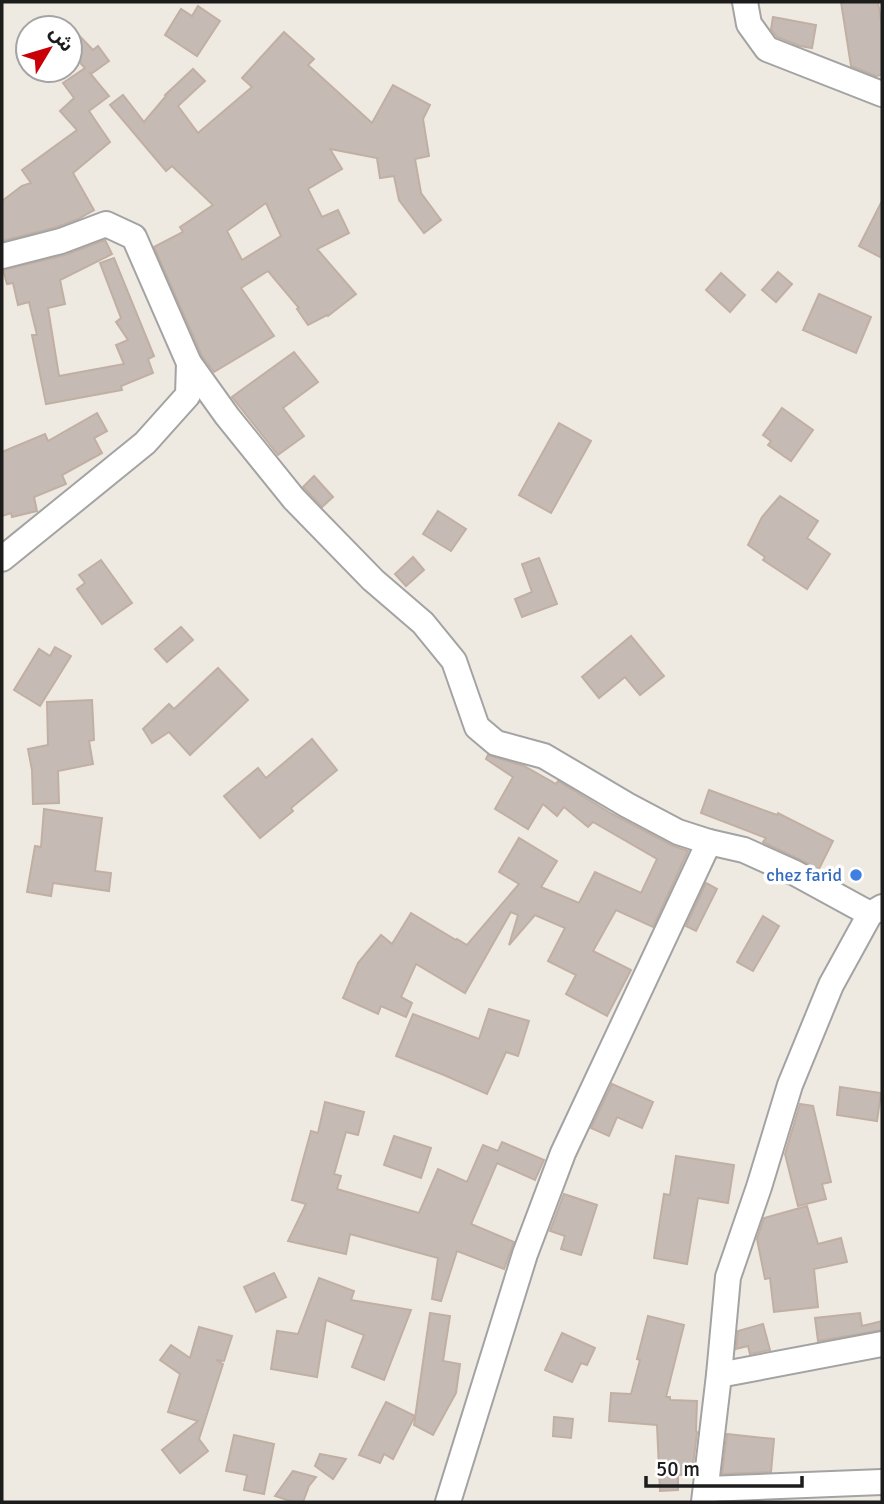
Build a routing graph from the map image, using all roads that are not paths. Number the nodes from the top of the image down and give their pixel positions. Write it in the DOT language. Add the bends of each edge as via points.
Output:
graph roads {
  1 [pos="745,2"];
  2 [pos="882,94"];
  3 [pos="2,256"];
  4 [pos="189,362"];
  5 [pos="2,559"];
  6 [pos="709,842"];
  7 [pos="876,911"];
  8 [pos="882,1344"];
  9 [pos="719,1375"];
  10 [pos="882,1482"];
  11 [pos="705,1495"];
  12 [pos="448,1502"];
  1 -- 2 [label="street" via="749,24 767,49"];
  3 -- 4 [label="street" via="106,224 134,237"];
  4 -- 5 [label="street" via="188,394 145,443"];
  4 -- 6 [label="street" via="294,499 422,623 454,661 477,727 496,743 544,756 637,811"];
  6 -- 7 [label="street" via="744,850"];
  6 -- 12 [label="street" via="563,1153 525,1254"];
  7 -- 9 [label="street" via="831,985 790,1085 729,1277"];
  8 -- 9 [label="street"];
  9 -- 11 [label="street"];
  10 -- 11 [label="street"];
}
